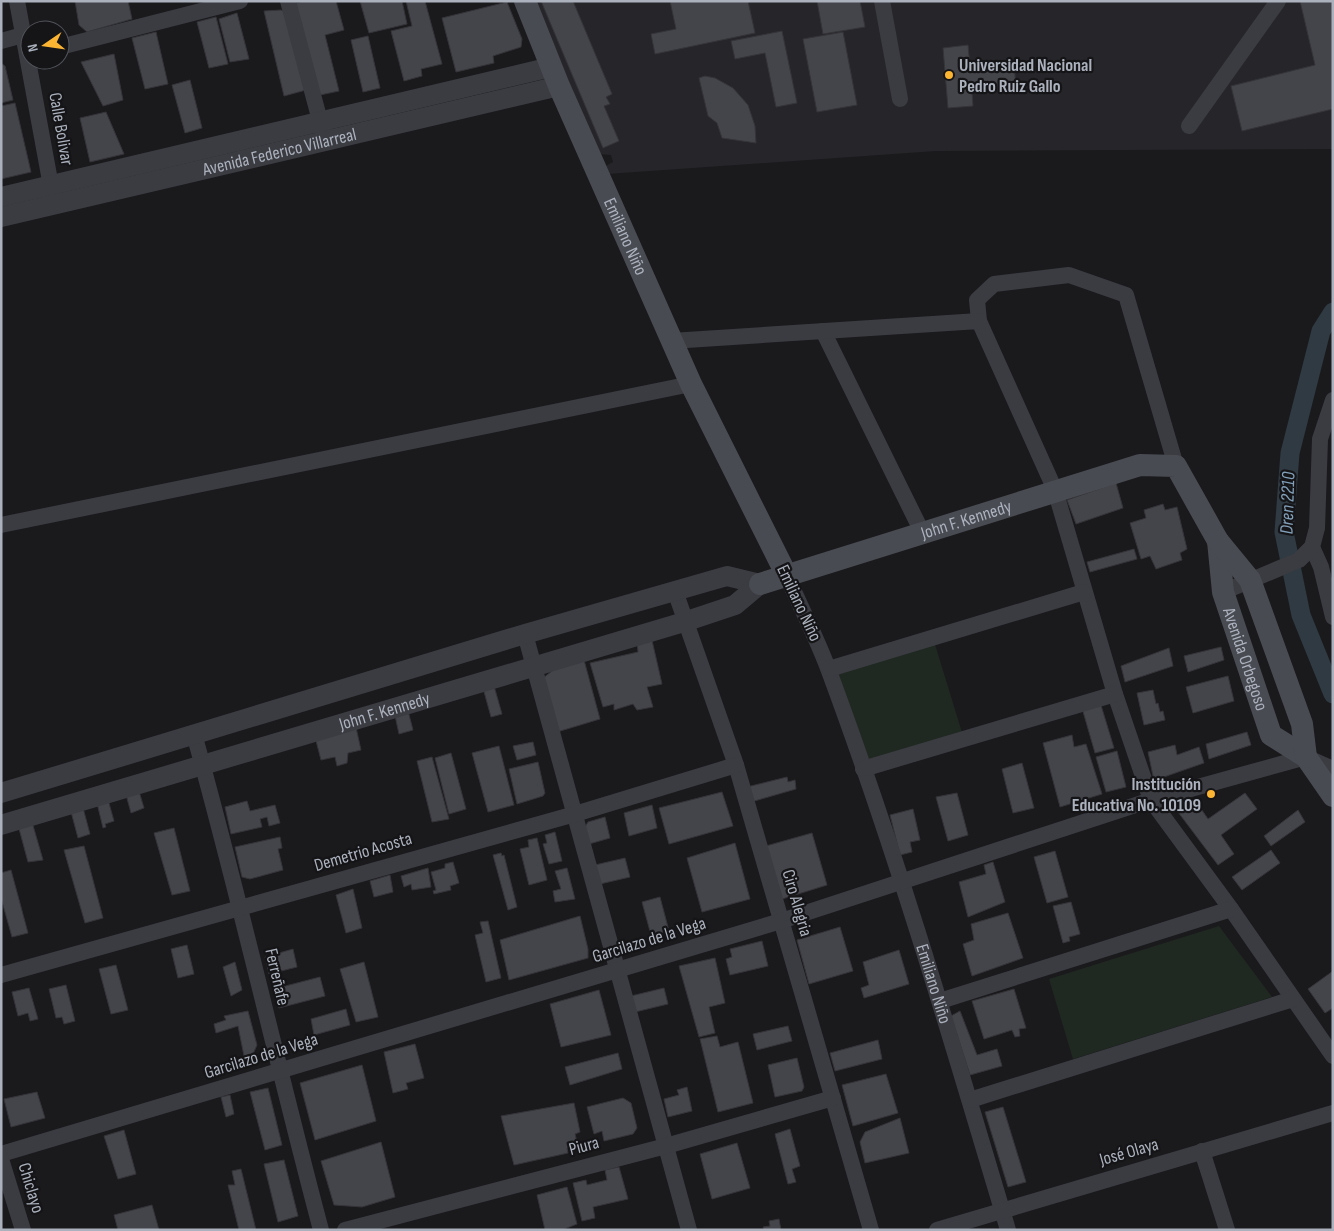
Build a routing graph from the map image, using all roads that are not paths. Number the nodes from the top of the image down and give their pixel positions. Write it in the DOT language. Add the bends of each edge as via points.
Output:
graph roads {
  1 [pos="240,1"];
  2 [pos="288,1"];
  3 [pos="525,1"];
  4 [pos="882,1"];
  5 [pos="1278,1"];
  6 [pos="22,3"];
  7 [pos="23,20"];
  8 [pos="20,36"];
  9 [pos="1,42"];
  10 [pos="70,44"];
  11 [pos="31,70"];
  12 [pos="555,76"];
  13 [pos="900,99"];
  14 [pos="1189,126"];
  15 [pos="323,131"];
  16 [pos="52,195"];
  17 [pos="1,198"];
  18 [pos="1,217"];
  19 [pos="979,321"];
  20 [pos="823,331"];
  21 [pos="671,341"];
  22 [pos="690,384"];
  23 [pos="1333,400"];
  24 [pos="1176,466"];
  25 [pos="1055,490"];
  26 [pos="1,525"];
  27 [pos="922,532"];
  28 [pos="1218,541"];
  29 [pos="1320,556"];
  30 [pos="786,574"];
  31 [pos="1250,580"];
  32 [pos="760,584"];
  33 [pos="675,591"];
  34 [pos="1084,592"];
  35 [pos="1223,592"];
  36 [pos="1333,617"];
  37 [pos="684,622"];
  38 [pos="525,634"];
  39 [pos="534,666"];
  40 [pos="829,669"];
  41 [pos="1115,694"];
  42 [pos="194,734"];
  43 [pos="1306,757"];
  44 [pos="203,764"];
  45 [pos="736,765"];
  46 [pos="863,769"];
  47 [pos="1333,769"];
  48 [pos="1,793"];
  49 [pos="1333,796"];
  50 [pos="1151,800"];
  51 [pos="575,814"];
  52 [pos="1,825"];
  53 [pos="901,880"];
  54 [pos="241,908"];
  55 [pos="1231,909"];
  56 [pos="781,921"];
  57 [pos="618,971"];
  58 [pos="1,975"];
  59 [pos="1293,999"];
  60 [pos="940,1001"];
  61 [pos="1333,1056"];
  62 [pos="279,1072"];
  63 [pos="833,1098"];
  64 [pos="970,1100"];
  65 [pos="1333,1113"];
  66 [pos="666,1146"];
  67 [pos="1202,1151"];
  68 [pos="1,1154"];
  69 [pos="1,1158"];
  70 [pos="1002,1210"];
  71 [pos="23,1230"];
  72 [pos="321,1230"];
  73 [pos="345,1230"];
  74 [pos="690,1230"];
  75 [pos="871,1230"];
  76 [pos="937,1230"];
  77 [pos="1008,1230"];
  78 [pos="1227,1230"];
  1 -- 10 [label="street"];
  2 -- 15 [label="street"];
  3 -- 12 [label="main road, Emiliano Niño"];
  4 -- 13 [label="street"];
  5 -- 14 [label="street"];
  6 -- 7 [label="street, Calle Bolivar"];
  8 -- 9 [label="street"];
  11 -- 16 [label="street, Calle Bolivar"];
  12 -- 15 [label="street, Avenida Federico Villarreal"];
  12 -- 21 [label="main road, Emiliano Niño"];
  15 -- 16 [label="street, Avenida Federico Villarreal"];
  16 -- 17 [label="street, Avenida Federico Villarreal"];
  16 -- 18 [label="street, Avenida Federico Villarreal"];
  19 -- 20 [label="street"];
  19 -- 24 [label="street" via="977,300 994,284 1068,275 1126,295"];
  19 -- 25 [label="street"];
  20 -- 21 [label="street"];
  20 -- 27 [label="street"];
  21 -- 22 [label="main road, Emiliano Niño"];
  22 -- 26 [label="street"];
  22 -- 30 [label="main road, Emiliano Niño"];
  23 -- 29 [label="street" via="1320,439"];
  24 -- 25 [label="main road, John F. Kennedy" via="1140,465"];
  24 -- 28 [label="main road, Avenida Orbegoso"];
  25 -- 27 [label="main road, John F. Kennedy"];
  25 -- 34 [label="street"];
  27 -- 30 [label="main road, John F. Kennedy"];
  28 -- 31 [label="main road, Avenida Orbegoso"];
  28 -- 35 [label="main road, Avenida Orbegoso"];
  29 -- 31 [label="street" via="1299,560"];
  29 -- 36 [label="street"];
  30 -- 32 [label="main road, John F. Kennedy"];
  30 -- 40 [label="street, Emiliano Niño"];
  31 -- 35 [label="street"];
  31 -- 43 [label="main road, Avenida Orbegoso" via="1302,724"];
  32 -- 33 [label="street, John F. Kennedy" via="726,576"];
  32 -- 37 [label="street, John F. Kennedy" via="735,605"];
  33 -- 37 [label="street, Ciro Alegria"];
  33 -- 38 [label="street, John F. Kennedy"];
  34 -- 40 [label="street"];
  34 -- 41 [label="street"];
  35 -- 43 [label="main road, Avenida Orbegoso" via="1271,735"];
  37 -- 39 [label="street, John F. Kennedy"];
  37 -- 45 [label="street, Ciro Alegria"];
  38 -- 39 [label="street"];
  38 -- 42 [label="street, John F. Kennedy"];
  39 -- 44 [label="street, John F. Kennedy"];
  39 -- 51 [label="street"];
  40 -- 46 [label="street, Emiliano Niño"];
  41 -- 46 [label="street"];
  41 -- 50 [label="street"];
  42 -- 44 [label="street, Ferreñafe"];
  42 -- 48 [label="street, John F. Kennedy"];
  43 -- 47 [label="street"];
  43 -- 49 [label="main road, Avenida Orbegoso"];
  43 -- 50 [label="street, Garcilazo de la Vega"];
  44 -- 52 [label="street, John F. Kennedy"];
  44 -- 54 [label="street, Ferreñafe"];
  45 -- 51 [label="street, Demetrio Acosta"];
  45 -- 56 [label="street, Ciro Alegria"];
  46 -- 53 [label="street, Emiliano Niño"];
  50 -- 53 [label="street, Garcilazo de la Vega"];
  50 -- 55 [label="street"];
  51 -- 54 [label="street, Demetrio Acosta"];
  51 -- 57 [label="street"];
  53 -- 56 [label="street, Garcilazo de la Vega"];
  53 -- 60 [label="street, Emiliano Niño"];
  54 -- 58 [label="street, Demetrio Acosta"];
  54 -- 62 [label="street, Ferreñafe"];
  55 -- 59 [label="street"];
  55 -- 60 [label="street"];
  56 -- 57 [label="street, Garcilazo de la Vega"];
  56 -- 63 [label="street, Ciro Alegria"];
  57 -- 62 [label="street, Garcilazo de la Vega"];
  57 -- 66 [label="street"];
  59 -- 61 [label="street"];
  59 -- 64 [label="street"];
  60 -- 64 [label="street, Emiliano Niño"];
  62 -- 68 [label="street, Garcilazo de la Vega"];
  62 -- 72 [label="street, Ferreñafe"];
  63 -- 66 [label="street, Piura"];
  63 -- 75 [label="street, Ciro Alegria"];
  64 -- 70 [label="street, Emiliano Niño"];
  65 -- 67 [label="street, José Olaya"];
  66 -- 73 [label="street, Piura"];
  66 -- 74 [label="street"];
  67 -- 70 [label="street, José Olaya"];
  67 -- 78 [label="street"];
  69 -- 71 [label="street, Chiclayo"];
  70 -- 76 [label="street, José Olaya"];
  70 -- 77 [label="street, Emiliano Niño"];
}
